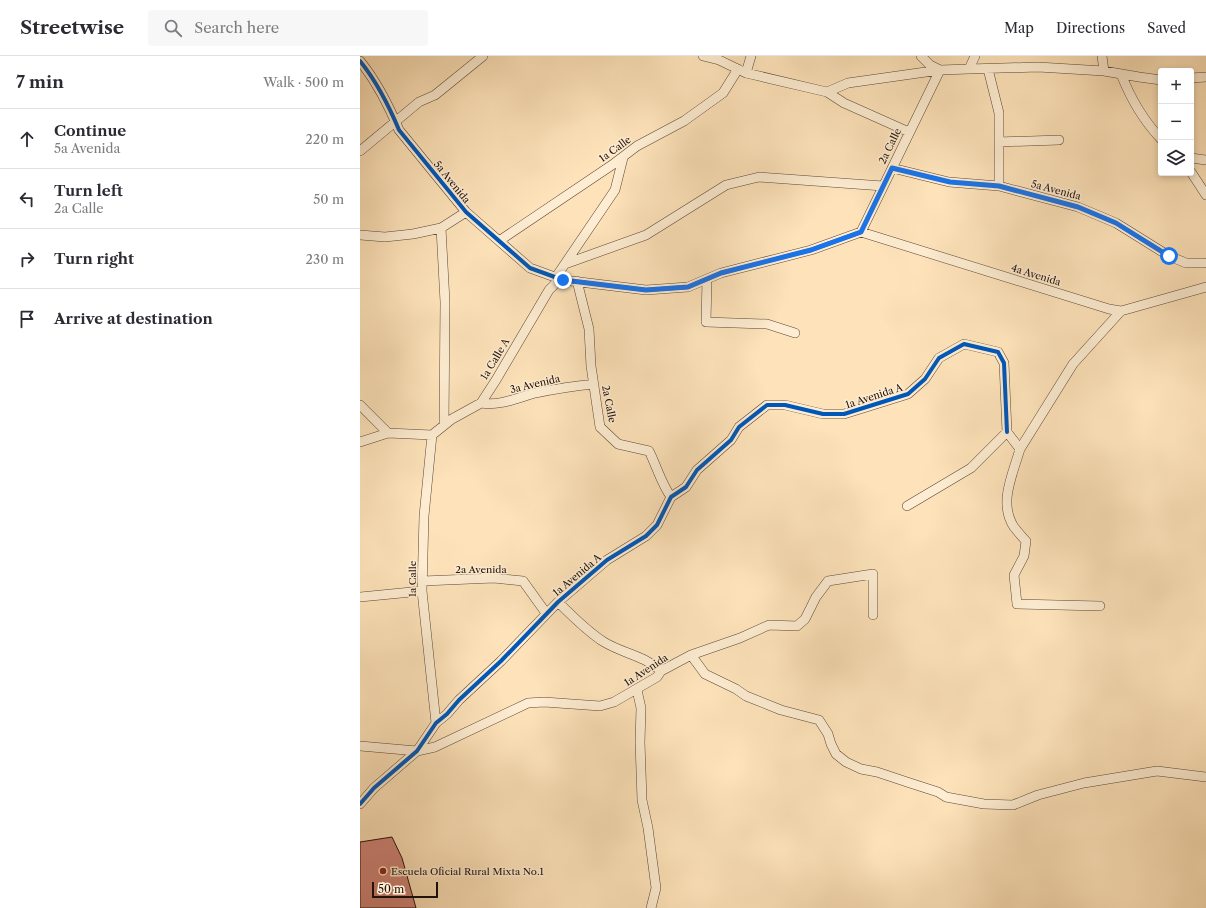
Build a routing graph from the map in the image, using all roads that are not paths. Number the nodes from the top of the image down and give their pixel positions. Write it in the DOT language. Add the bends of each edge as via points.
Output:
graph roads {
  1 [pos="482,56"];
  2 [pos="703,56"];
  3 [pos="751,56"];
  4 [pos="921,56"];
  5 [pos="975,56"];
  6 [pos="1102,56"];
  7 [pos="720,58"];
  8 [pos="360,61"];
  9 [pos="969,69"];
  10 [pos="988,69"];
  11 [pos="940,70"];
  12 [pos="1104,70"];
  13 [pos="742,71"];
  14 [pos="1122,74"];
  15 [pos="1206,77"];
  16 [pos="1194,78"];
  17 [pos="1158,80"];
  18 [pos="827,92"];
  19 [pos="396,121"];
  20 [pos="909,132"];
  21 [pos="1158,136"];
  22 [pos="1060,140"];
  23 [pos="999,142"];
  24 [pos="360,151"];
  25 [pos="623,158"];
  26 [pos="1194,158"];
  27 [pos="1206,160"];
  28 [pos="892,168"];
  29 [pos="1194,176"];
  30 [pos="883,186"];
  31 [pos="999,186"];
  32 [pos="1206,195"];
  33 [pos="466,212"];
  34 [pos="441,228"];
  35 [pos="861,232"];
  36 [pos="360,235"];
  37 [pos="499,241"];
  38 [pos="1205,263"];
  39 [pos="564,264"];
  40 [pos="559,278"];
  41 [pos="707,279"];
  42 [pos="577,281"];
  43 [pos="1206,286"];
  44 [pos="1121,311"];
  45 [pos="795,333"];
  46 [pos="594,384"];
  47 [pos="481,403"];
  48 [pos="360,405"];
  49 [pos="444,425"];
  50 [pos="1007,432"];
  51 [pos="388,433"];
  52 [pos="432,435"];
  53 [pos="360,442"];
  54 [pos="1020,449"];
  55 [pos="671,497"];
  56 [pos="907,506"];
  57 [pos="423,581"];
  58 [pos="422,591"];
  59 [pos="360,597"];
  60 [pos="558,602"];
  61 [pos="1100,606"];
  62 [pos="546,614"];
  63 [pos="873,615"];
  64 [pos="691,655"];
  65 [pos="661,671"];
  66 [pos="637,690"];
  67 [pos="436,722"];
  68 [pos="360,746"];
  69 [pos="417,751"];
  70 [pos="1206,777"];
  71 [pos="360,804"];
  72 [pos="651,908"];
  1 -- 19 [label="street" via="435,95 419,102"];
  2 -- 7 [label="street"];
  3 -- 13 [label="street, 1a Calle"];
  4 -- 11 [label="street"];
  5 -- 9 [label="street"];
  6 -- 12 [label="street"];
  7 -- 13 [label="street"];
  8 -- 19 [label="street, 5a Avenida" via="379,88"];
  9 -- 10 [label="street"];
  9 -- 11 [label="street"];
  10 -- 12 [label="street" via="1038,67"];
  10 -- 23 [label="street" via="1000,113"];
  11 -- 18 [label="street" via="848,83"];
  11 -- 20 [label="street, 2a Calle"];
  12 -- 14 [label="street"];
  13 -- 18 [label="street"];
  13 -- 25 [label="street, 1a Calle" via="723,93 684,121 637,146"];
  14 -- 17 [label="street"];
  14 -- 21 [label="street" via="1128,92"];
  15 -- 16 [label="street"];
  18 -- 20 [label="street" via="844,103"];
  19 -- 24 [label="street"];
  19 -- 33 [label="street, 5a Avenida" via="399,130"];
  20 -- 28 [label="street, 2a Calle"];
  22 -- 23 [label="street"];
  23 -- 31 [label="street"];
  25 -- 37 [label="street, 1a Calle"];
  25 -- 39 [label="street, 1a Calle A" via="615,190"];
  26 -- 27 [label="street"];
  28 -- 30 [label="street, 2a Calle"];
  28 -- 31 [label="street, 5a Avenida" via="950,182"];
  29 -- 32 [label="street"];
  30 -- 35 [label="street, 2a Calle"];
  30 -- 39 [label="street" via="759,177 726,185 646,235"];
  31 -- 38 [label="street, 5a Avenida" via="1078,207 1116,223 1186,264"];
  33 -- 34 [label="street"];
  33 -- 37 [label="street, 5a Avenida"];
  34 -- 36 [label="street" via="385,237"];
  34 -- 49 [label="street" via="445,302"];
  35 -- 41 [label="street, 5a Avenida" via="811,250 721,273"];
  35 -- 44 [label="street, 4a Avenida"];
  37 -- 40 [label="street, 5a Avenida" via="530,268"];
  39 -- 40 [label="street, 1a Calle A"];
  40 -- 42 [label="street, 5a Avenida"];
  40 -- 47 [label="street, 1a Calle A" via="549,290"];
  41 -- 42 [label="street, 5a Avenida" via="688,287 646,290"];
  41 -- 45 [label="street" via="706,322 767,324"];
  42 -- 46 [label="street, 2a Calle" via="589,329"];
  43 -- 44 [label="street, 4a Avenida"];
  44 -- 54 [label="street" via="1072,364"];
  46 -- 47 [label="street, 3a Avenida" via="560,388 513,401"];
  46 -- 55 [label="street, 2a Calle" via="600,427 618,444 649,452"];
  47 -- 49 [label="street, 1a Calle A"];
  48 -- 51 [label="street"];
  49 -- 52 [label="street, 1a Calle A"];
  50 -- 54 [label="street"];
  50 -- 55 [label="street, 1a Avenida A" via="1004,363 998,352 964,344 940,358 925,379 908,394 844,414 823,414 785,405 767,405 739,427 731,440 698,470 686,487"];
  50 -- 56 [label="street" via="971,468"];
  51 -- 52 [label="street"];
  51 -- 53 [label="street"];
  52 -- 57 [label="street, 1a Calle" via="424,516"];
  54 -- 61 [label="street" via="1007,490 1007,509 1013,526 1026,542 1024,556 1014,575 1017,604"];
  55 -- 60 [label="street, 1a Avenida A" via="657,526 646,536 607,560"];
  57 -- 58 [label="street, 1a Calle"];
  57 -- 62 [label="street, 2a Avenida" via="494,578 523,581"];
  58 -- 59 [label="street"];
  58 -- 67 [label="street, 1a Calle"];
  60 -- 62 [label="street, 1a Avenida A"];
  60 -- 65 [label="street" via="604,642 651,662"];
  62 -- 67 [label="street, 1a Avenida A" via="501,661"];
  63 -- 64 [label="street, 1a Avenida" via="873,574 828,581 805,619 797,626 769,625"];
  64 -- 65 [label="street, 1a Avenida"];
  64 -- 70 [label="street" via="705,674 746,696 781,710 819,720 836,754 846,762 938,792 946,797 984,804 1013,805 1038,795 1084,783 1138,773 1157,771"];
  65 -- 66 [label="street, 1a Avenida" via="657,677"];
  66 -- 69 [label="street, 1a Avenida" via="600,706 528,703 435,747"];
  66 -- 72 [label="street" via="641,708 642,800 656,888"];
  67 -- 69 [label="street, 1a Avenida A"];
  68 -- 69 [label="street, 1a Avenida"];
  69 -- 71 [label="street, 1a Avenida" via="374,788"];
}
